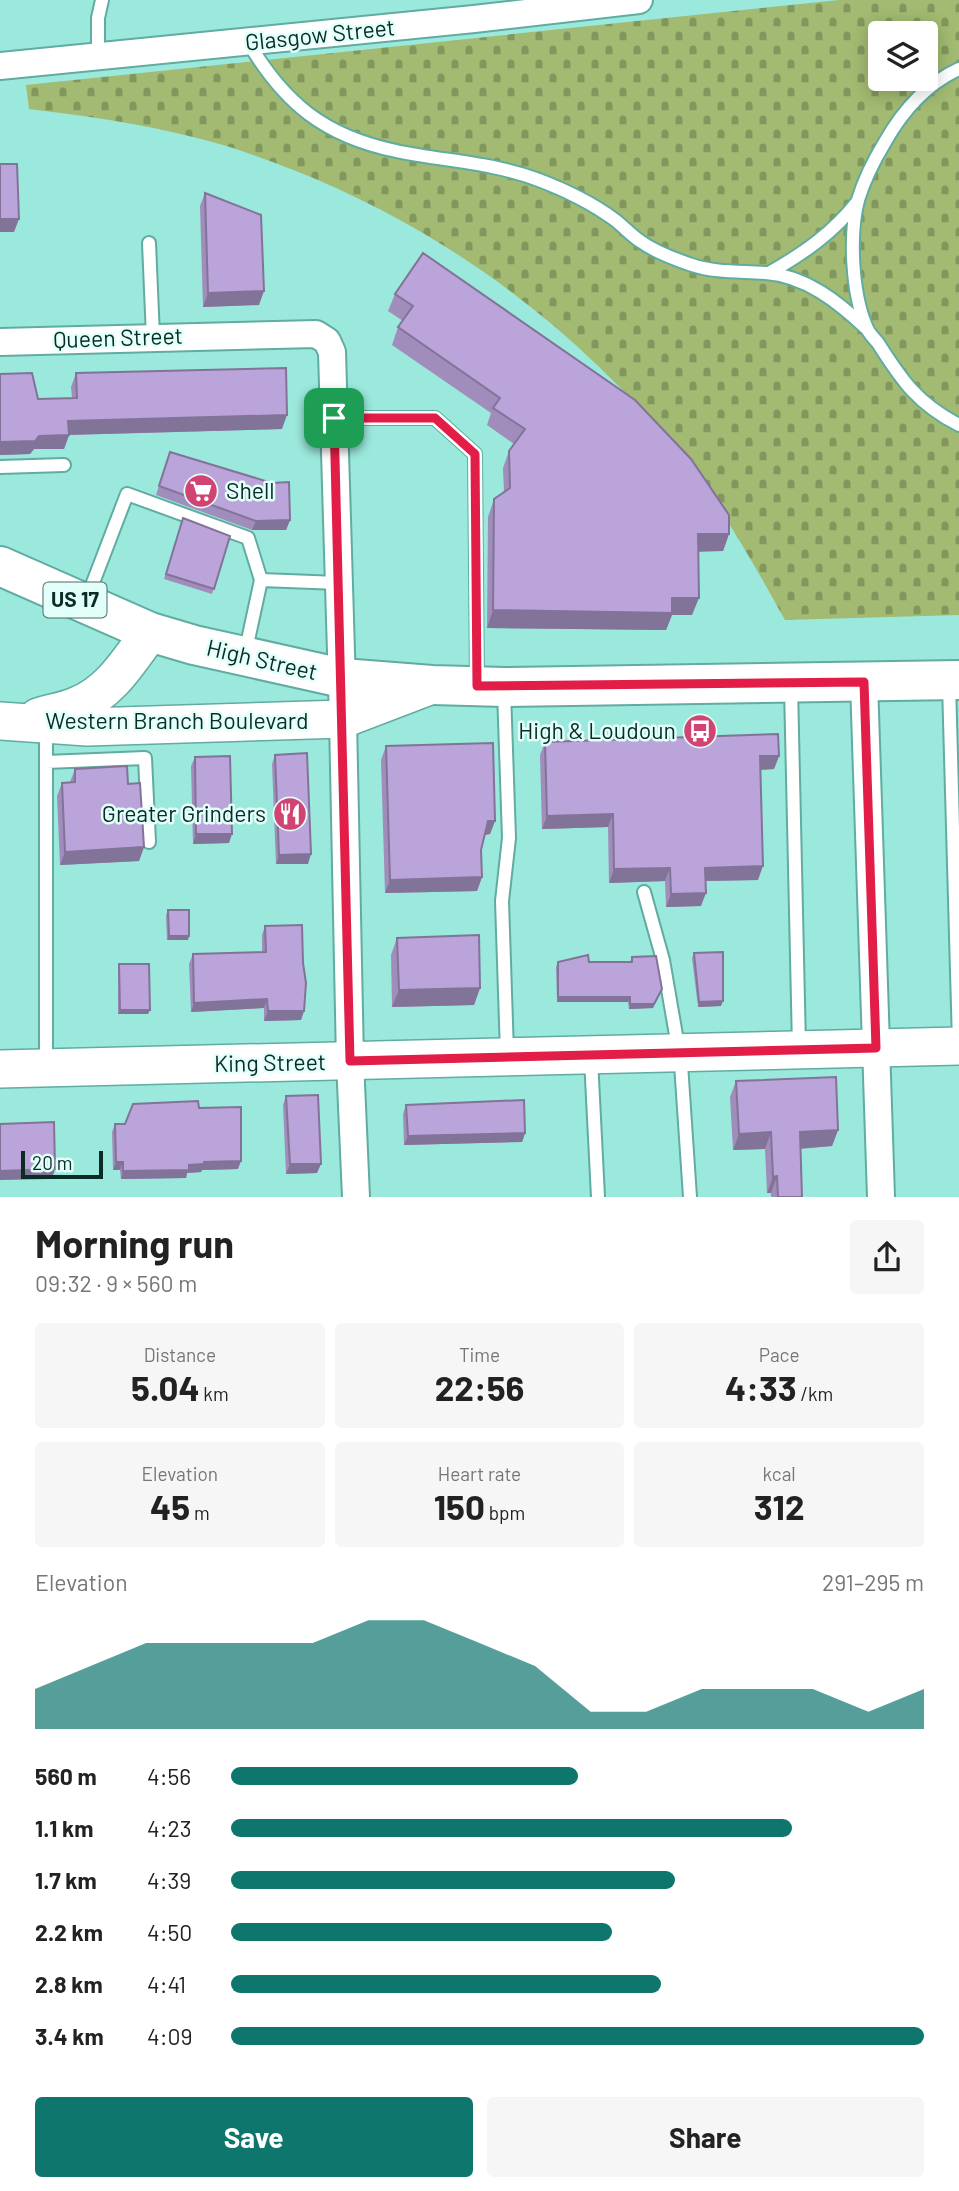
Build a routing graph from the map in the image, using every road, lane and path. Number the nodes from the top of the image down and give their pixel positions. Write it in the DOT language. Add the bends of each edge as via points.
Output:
graph roads {
  1 [pos="102,0"];
  2 [pos="639,0"];
  3 [pos="248,42"];
  4 [pos="98,57"];
  5 [pos="0,66"];
  6 [pos="959,69"];
  7 [pos="858,200"];
  8 [pos="149,243"];
  9 [pos="769,273"];
  10 [pos="866,328"];
  11 [pos="153,337"];
  12 [pos="0,342"];
  13 [pos="334,418"];
  14 [pos="959,425"];
  15 [pos="64,465"];
  16 [pos="0,467"];
  17 [pos="0,566"];
  18 [pos="261,580"];
  19 [pos="339,583"];
  20 [pos="85,605"];
  21 [pos="150,632"];
  22 [pos="244,656"];
  23 [pos="342,678"];
  24 [pos="954,680"];
  25 [pos="864,682"];
  26 [pos="791,683"];
  27 [pos="432,685"];
  28 [pos="490,687"];
  29 [pos="343,719"];
  30 [pos="23,722"];
  31 [pos="144,742"];
  32 [pos="955,758"];
  33 [pos="46,762"];
  34 [pos="149,842"];
  35 [pos="644,892"];
  36 [pos="958,955"];
  37 [pos="959,1045"];
  38 [pos="876,1048"];
  39 [pos="799,1050"];
  40 [pos="680,1053"];
  41 [pos="591,1055"];
  42 [pos="507,1058"];
  43 [pos="350,1061"];
  44 [pos="46,1068"];
  45 [pos="0,1069"];
  46 [pos="356,1197"];
  47 [pos="598,1197"];
  48 [pos="690,1197"];
  49 [pos="881,1197"];
  1 -- 4 [label="lane" via="97,18"];
  2 -- 3 [label="street, Glasgow Street"];
  3 -- 4 [label="street, Glasgow Street"];
  3 -- 9 [label="lane" via="266,73 290,100 318,122 351,137 394,151 488,164 536,179 581,200 671,258 697,267"];
  4 -- 5 [label="street, Glasgow Street"];
  6 -- 7 [label="lane" via="920,94 894,126"];
  7 -- 9 [label="lane" via="828,234"];
  7 -- 10 [label="lane" via="853,261"];
  8 -- 11 [label="lane"];
  9 -- 10 [label="lane" via="806,284 840,303"];
  10 -- 14 [label="lane" via="893,370 917,396"];
  11 -- 12 [label="street, Queen Street"];
  11 -- 13 [label="street, Queen Street" via="316,334 327,341 332,352"];
  13 -- 19 [label="street"];
  13 -- 28 [label="lane" via="435,418 475,454"];
  15 -- 16 [label="lane"];
  17 -- 20 [label="main road, High Street / US 17"];
  18 -- 19 [label="lane"];
  18 -- 20 [label="lane" via="248,538 127,494"];
  18 -- 22 [label="lane"];
  19 -- 23 [label="street"];
  20 -- 21 [label="main road, High Street / US 17"];
  21 -- 22 [label="main road, High Street / US 17"];
  21 -- 30 [label="street" via="118,677 97,695"];
  22 -- 23 [label="main road, High Street / US 17"];
  23 -- 27 [label="main road, High Street / US 17"];
  23 -- 29 [label="street"];
  24 -- 25 [label="main road, High Street / US 17"];
  24 -- 32 [label="lane"];
  25 -- 26 [label="main road, High Street / US 17"];
  25 -- 38 [label="street"];
  26 -- 28 [label="main road, High Street / US 17"];
  26 -- 39 [label="lane"];
  27 -- 28 [label="main road, High Street / US 17"];
  27 -- 29 [label="street, Western Branch Boulevard"];
  28 -- 42 [label="lane" via="509,838 502,901"];
  29 -- 31 [label="street, Western Branch Boulevard"];
  29 -- 43 [label="street"];
  30 -- 31 [label="street, Western Branch Boulevard" via="87,727"];
  30 -- 33 [label="lane"];
  31 -- 33 [label="lane"];
  31 -- 34 [label="lane"];
  32 -- 36 [label="lane"];
  33 -- 44 [label="lane"];
  35 -- 40 [label="lane" via="663,960"];
  36 -- 37 [label="lane"];
  37 -- 38 [label="street, King Street"];
  38 -- 39 [label="street, King Street"];
  38 -- 49 [label="street"];
  39 -- 40 [label="street, King Street"];
  40 -- 41 [label="street, King Street"];
  40 -- 48 [label="lane"];
  41 -- 42 [label="street, King Street"];
  41 -- 47 [label="lane"];
  42 -- 43 [label="street, King Street"];
  43 -- 44 [label="street, King Street"];
  43 -- 46 [label="street"];
  44 -- 45 [label="street, King Street"];
}
